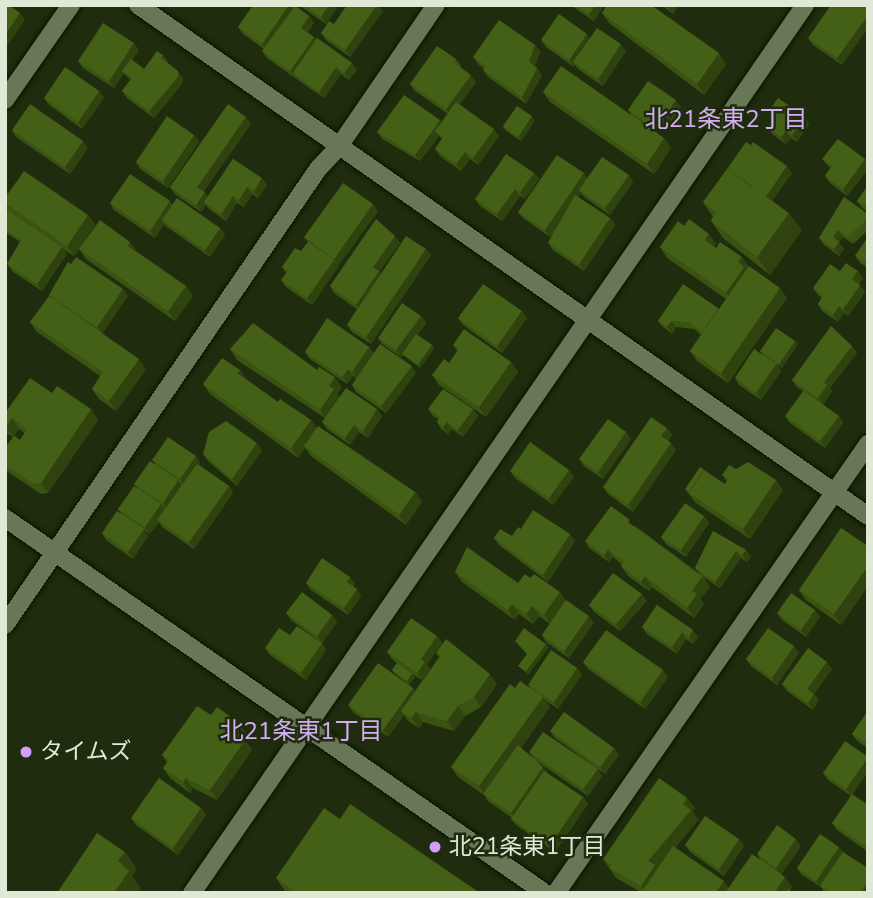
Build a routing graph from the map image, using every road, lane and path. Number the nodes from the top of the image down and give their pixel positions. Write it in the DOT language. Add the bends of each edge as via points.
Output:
graph roads {
  1 [pos="71,5"];
  2 [pos="138,5"];
  3 [pos="436,5"];
  4 [pos="805,5"];
  5 [pos="5,100"];
  6 [pos="340,145"];
  7 [pos="588,320"];
  8 [pos="868,444"];
  9 [pos="835,493"];
  10 [pos="868,516"];
  11 [pos="5,518"];
  12 [pos="55,552"];
  13 [pos="5,625"];
  14 [pos="306,728"];
  15 [pos="192,893"];
  16 [pos="545,893"];
  17 [pos="556,893"];
  1 -- 5 [label="street"];
  2 -- 6 [label="street" via="313,132"];
  3 -- 6 [label="street"];
  4 -- 7 [label="street"];
  6 -- 7 [label="street"];
  6 -- 12 [label="street" via="318,169 78,525"];
  7 -- 9 [label="street"];
  7 -- 14 [label="street"];
  8 -- 9 [label="street"];
  9 -- 10 [label="street"];
  9 -- 17 [label="street"];
  11 -- 12 [label="street"];
  12 -- 13 [label="street"];
  12 -- 14 [label="street"];
  14 -- 15 [label="street"];
  14 -- 16 [label="street"];
}
